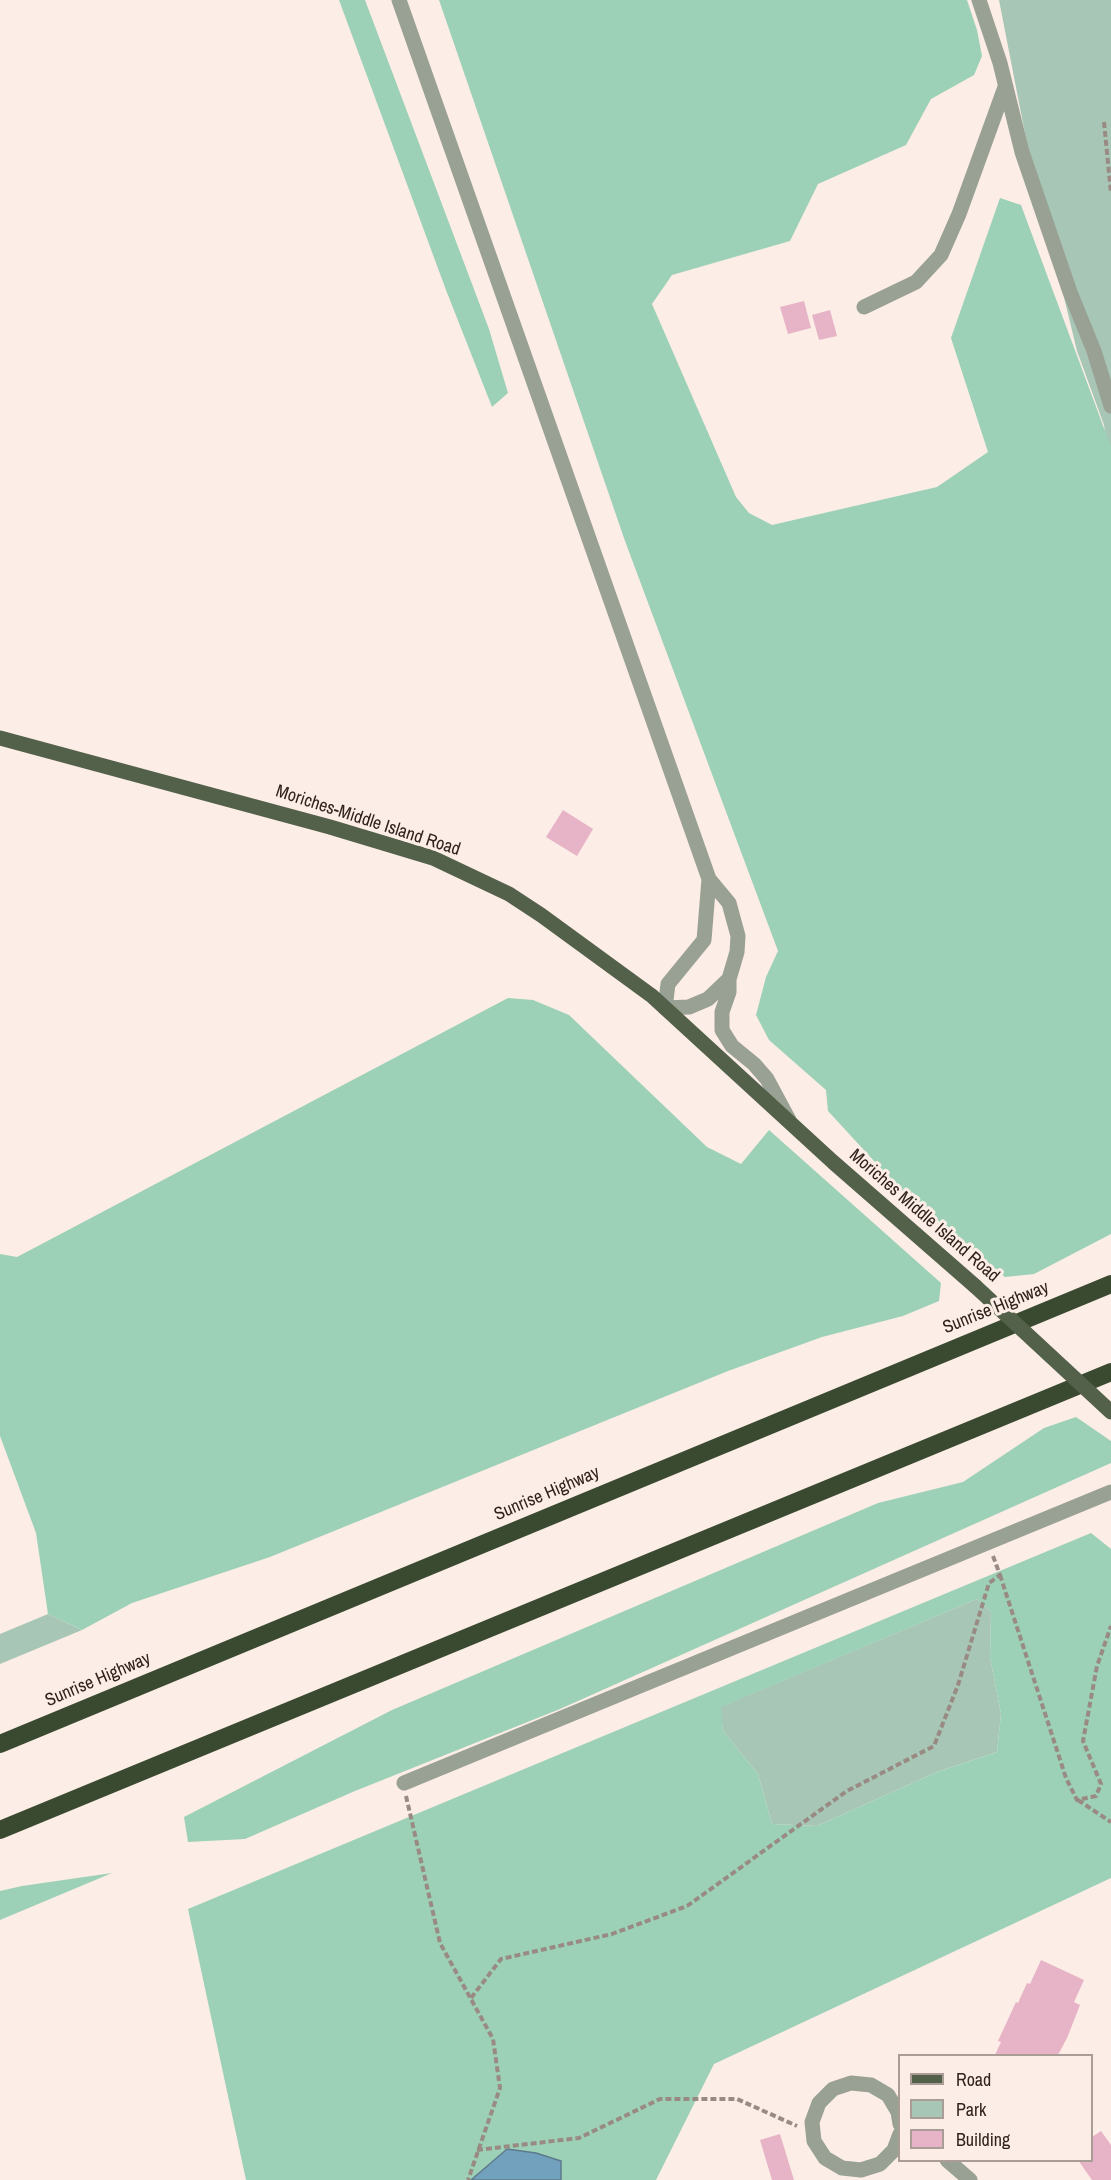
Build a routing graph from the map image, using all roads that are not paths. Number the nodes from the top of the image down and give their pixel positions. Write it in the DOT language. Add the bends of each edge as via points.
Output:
graph roads {
  1 [pos="399,0"];
  2 [pos="979,0"];
  3 [pos="1005,87"];
  4 [pos="864,307"];
  5 [pos="1111,406"];
  6 [pos="0,738"];
  7 [pos="709,879"];
  8 [pos="729,979"];
  9 [pos="665,1008"];
  10 [pos="791,1123"];
  11 [pos="1111,1284"];
  12 [pos="1111,1372"];
  13 [pos="1111,1412"];
  14 [pos="1111,1492"];
  15 [pos="0,1744"];
  16 [pos="404,1783"];
  17 [pos="0,1830"];
  18 [pos="898,2112"];
  19 [pos="898,2136"];
  20 [pos="949,2162"];
  21 [pos="970,2180"];
  1 -- 7 [label="street"];
  2 -- 3 [label="street"];
  3 -- 4 [label="street" via="940,255 916,282"];
  3 -- 5 [label="street" via="1022,152"];
  6 -- 9 [label="main road, Moriches-Middle Island Road" via="433,858 542,915"];
  7 -- 8 [label="street" via="729,903 738,936"];
  7 -- 9 [label="street" via="704,940 668,984"];
  8 -- 9 [label="street" via="708,999"];
  8 -- 10 [label="street" via="722,1030 732,1046 767,1079"];
  9 -- 10 [label="main road, Moriches-Middle Island Road"];
  10 -- 13 [label="main road, Moriches Middle Island Road, bridge"];
  11 -- 15 [label="highway, Sunrise Highway"];
  12 -- 17 [label="highway"];
  14 -- 16 [label="street"];
  18 -- 19 [label="street" via="888,2095 871,2085 851,2083 833,2089 819,2103 812,2122 814,2141 825,2158 842,2168 861,2170 880,2164 894,2150"];
  20 -- 21 [label="street"];
}
